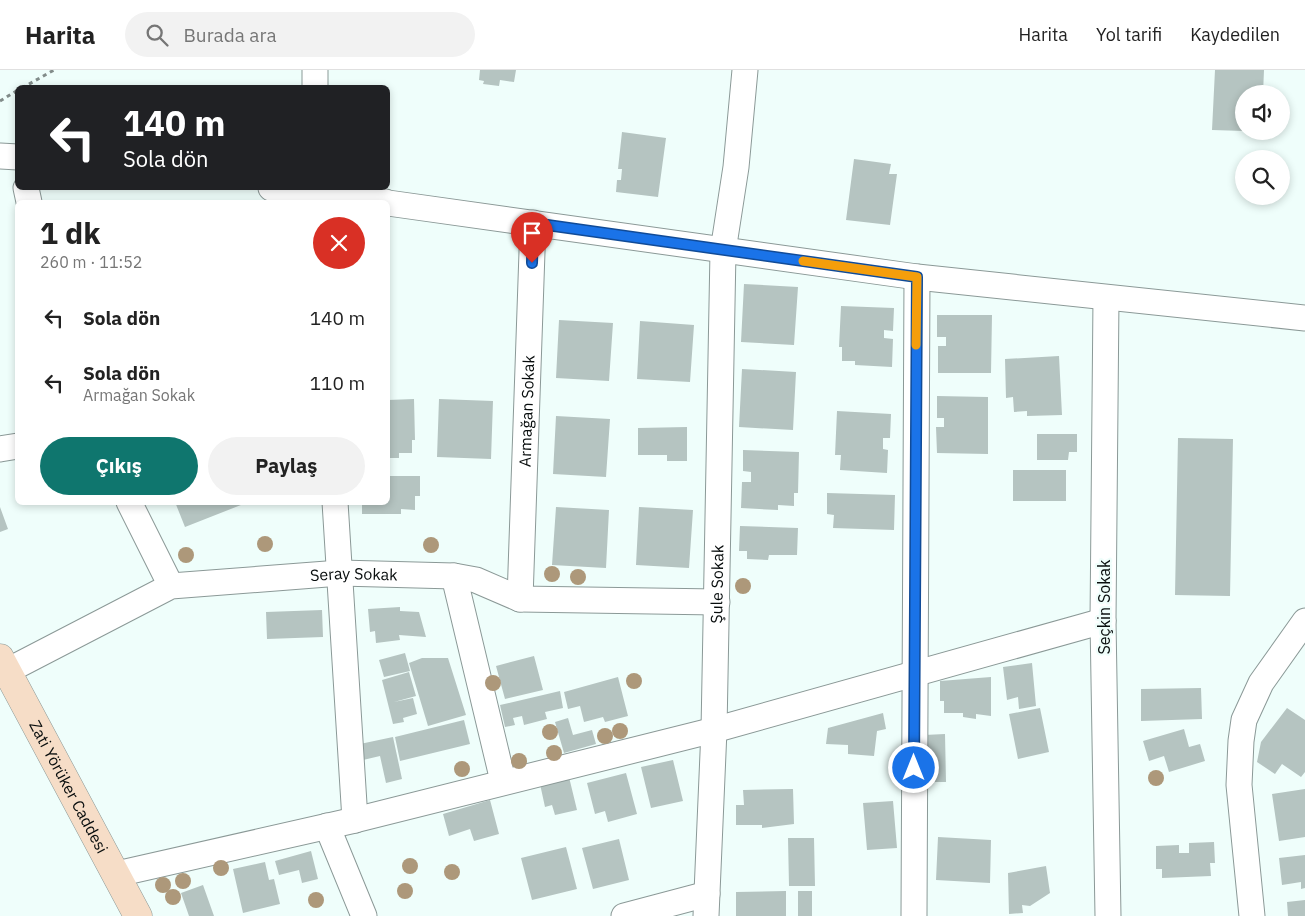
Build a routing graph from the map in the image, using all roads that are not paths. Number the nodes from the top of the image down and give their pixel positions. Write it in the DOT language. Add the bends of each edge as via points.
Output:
graph roads {
  1 [pos="314,70"];
  2 [pos="745,70"];
  3 [pos="315,85"];
  4 [pos="0,156"];
  5 [pos="15,157"];
  6 [pos="286,190"];
  7 [pos="317,194"];
  8 [pos="363,200"];
  9 [pos="390,204"];
  10 [pos="533,223"];
  11 [pos="723,251"];
  12 [pos="917,277"];
  13 [pos="1106,298"];
  14 [pos="1305,318"];
  15 [pos="15,446"];
  16 [pos="0,449"];
  17 [pos="130,505"];
  18 [pos="335,505"];
  19 [pos="340,573"];
  20 [pos="454,576"];
  21 [pos="171,586"];
  22 [pos="520,599"];
  23 [pos="717,602"];
  24 [pos="1103,621"];
  25 [pos="1305,621"];
  26 [pos="4,665"];
  27 [pos="914,675"];
  28 [pos="714,730"];
  29 [pos="503,781"];
  30 [pos="355,820"];
  31 [pos="327,826"];
  32 [pos="117,874"];
  33 [pos="706,905"];
  34 [pos="138,916"];
  35 [pos="364,916"];
  36 [pos="624,916"];
  37 [pos="914,916"];
  38 [pos="1108,916"];
  39 [pos="1252,916"];
  1 -- 3 [label="street"];
  2 -- 11 [label="street, Şule Sokak" via="736,167"];
  4 -- 5 [label="street"];
  6 -- 7 [label="street"];
  7 -- 8 [label="street"];
  9 -- 10 [label="street"];
  10 -- 11 [label="street"];
  10 -- 22 [label="street, Armağan Sokak"];
  11 -- 12 [label="street"];
  11 -- 23 [label="street, Şule Sokak"];
  12 -- 13 [label="street"];
  12 -- 27 [label="street"];
  13 -- 14 [label="street"];
  13 -- 24 [label="street, Seçkin Sokak"];
  15 -- 16 [label="street"];
  17 -- 21 [label="street"];
  18 -- 19 [label="street"];
  19 -- 20 [label="street, Seray Sokak"];
  19 -- 21 [label="street, Seray Sokak"];
  19 -- 30 [label="street"];
  20 -- 22 [label="street, Seray Sokak" via="476,580"];
  20 -- 29 [label="street"];
  21 -- 26 [label="street, Seray Sokak"];
  22 -- 23 [label="street, Seray Sokak"];
  23 -- 28 [label="street, Şule Sokak"];
  24 -- 27 [label="street"];
  24 -- 38 [label="street, Seçkin Sokak"];
  25 -- 39 [label="street" via="1261,683 1244,720 1240,741 1239,785"];
  26 -- 32 [label="main road, Zati Yörüker Caddesi"];
  27 -- 28 [label="street"];
  27 -- 37 [label="street"];
  28 -- 29 [label="street"];
  28 -- 33 [label="street, Şule Sokak"];
  29 -- 30 [label="street"];
  30 -- 31 [label="street"];
  31 -- 32 [label="street"];
  31 -- 35 [label="street"];
  32 -- 34 [label="main road, Zati Yörüker Caddesi"];
  33 -- 36 [label="street"];
}
